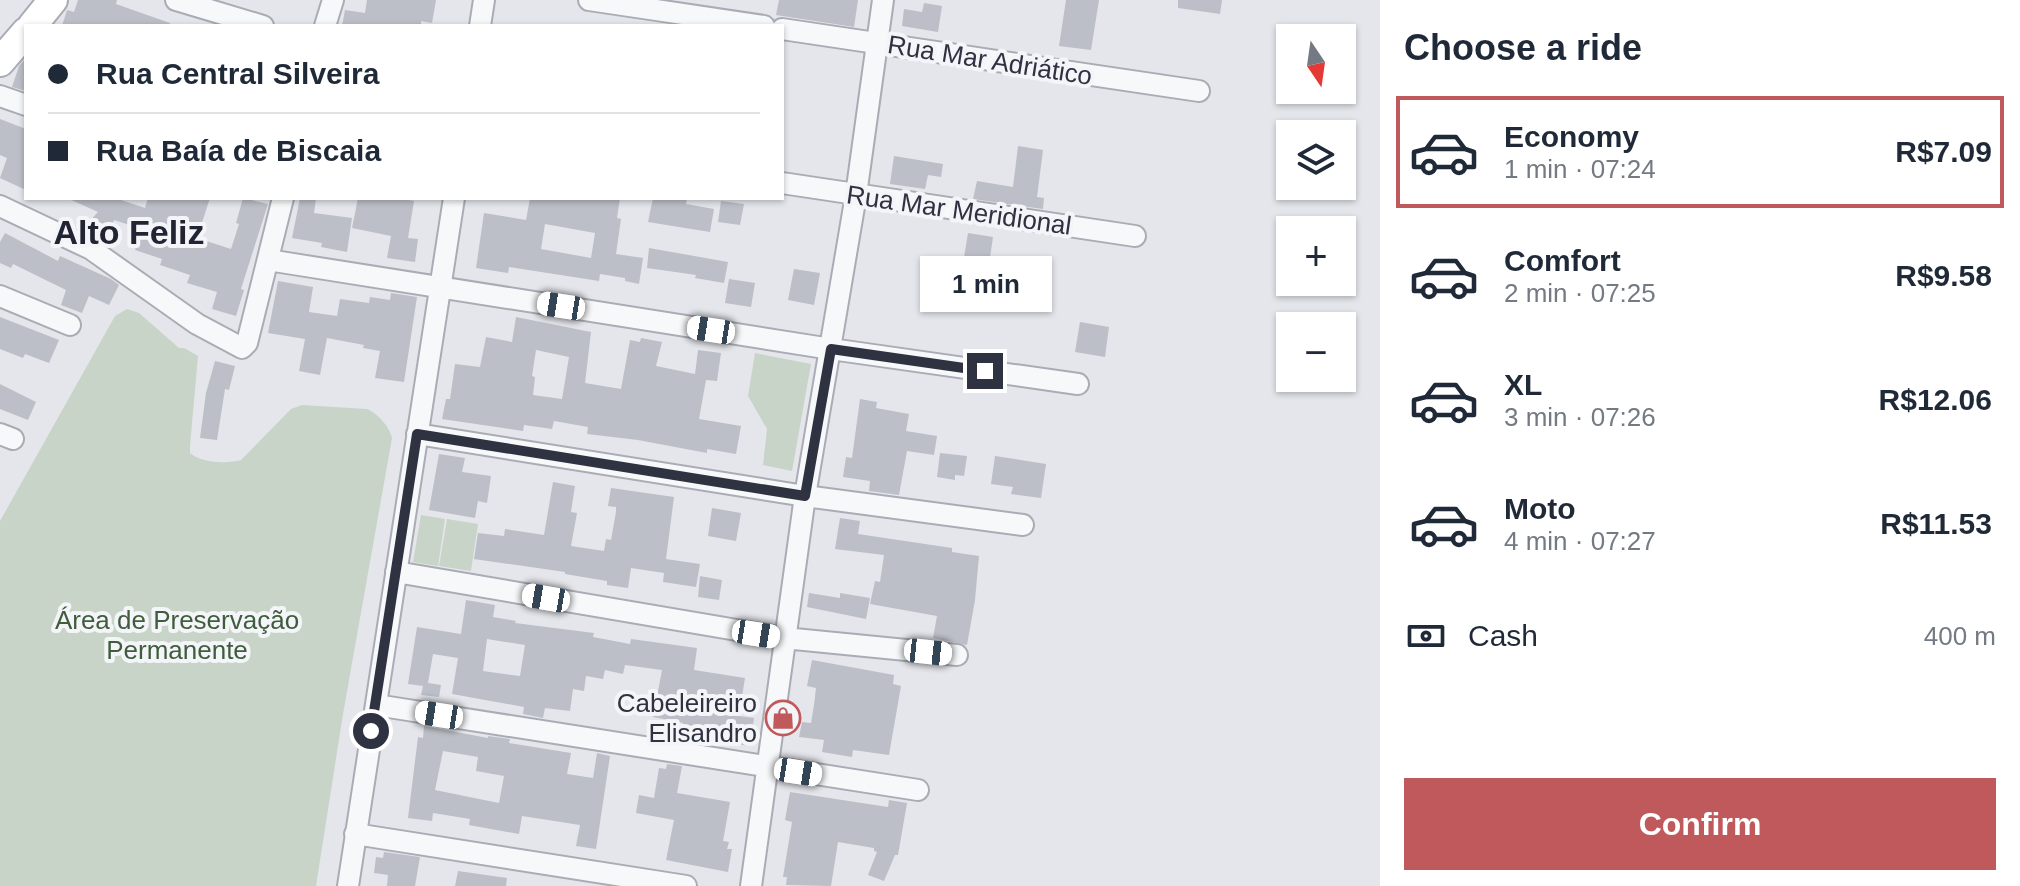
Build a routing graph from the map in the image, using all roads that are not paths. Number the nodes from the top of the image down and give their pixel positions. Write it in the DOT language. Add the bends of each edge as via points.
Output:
graph roads {
  1 [pos="53,0"];
  2 [pos="176,0"];
  3 [pos="333,0"];
  4 [pos="484,0"];
  5 [pos="589,0"];
  6 [pos="883,0"];
  7 [pos="223,6"];
  8 [pos="34,24"];
  9 [pos="259,24"];
  10 [pos="326,24"];
  11 [pos="480,24"];
  12 [pos="751,24"];
  13 [pos="784,29"];
  14 [pos="24,34"];
  15 [pos="877,43"];
  16 [pos="0,62"];
  17 [pos="1199,91"];
  18 [pos="0,96"];
  19 [pos="24,104"];
  20 [pos="784,183"];
  21 [pos="856,195"];
  22 [pos="283,200"];
  23 [pos="454,200"];
  24 [pos="0,206"];
  25 [pos="1135,236"];
  26 [pos="268,260"];
  27 [pos="441,288"];
  28 [pos="0,296"];
  29 [pos="70,325"];
  30 [pos="831,349"];
  31 [pos="1078,384"];
  32 [pos="417,434"];
  33 [pos="805,496"];
  34 [pos="1023,525"];
  35 [pos="396,572"];
  36 [pos="784,638"];
  37 [pos="957,655"];
  38 [pos="376,705"];
  39 [pos="768,767"];
  40 [pos="918,790"];
  41 [pos="355,834"];
  42 [pos="348,886"];
  43 [pos="686,886"];
  44 [pos="751,886"];
  1 -- 8 [label="main road"];
  2 -- 7 [label="street"];
  3 -- 10 [label="street"];
  4 -- 11 [label="street"];
  5 -- 12 [label="street"];
  6 -- 15 [label="street"];
  7 -- 9 [label="street"];
  13 -- 15 [label="street, Rua Mar Adriático"];
  14 -- 16 [label="main road"];
  15 -- 17 [label="street, Rua Mar Adriático"];
  15 -- 21 [label="street"];
  18 -- 19 [label="street"];
  20 -- 21 [label="street, Rua Mar Meridional"];
  21 -- 25 [label="street, Rua Mar Meridional"];
  21 -- 30 [label="street"];
  22 -- 26 [label="street"];
  23 -- 27 [label="street"];
  24 -- 26 [label="street" via="91,249 197,324 244,348"];
  26 -- 27 [label="street"];
  27 -- 30 [label="street"];
  27 -- 32 [label="street"];
  28 -- 29 [label="street"];
  30 -- 31 [label="street"];
  30 -- 33 [label="street"];
  32 -- 33 [label="street"];
  32 -- 35 [label="street"];
  33 -- 34 [label="street"];
  33 -- 36 [label="street"];
  35 -- 36 [label="street"];
  35 -- 38 [label="street"];
  36 -- 37 [label="street"];
  36 -- 39 [label="street"];
  38 -- 39 [label="street"];
  38 -- 41 [label="street"];
  39 -- 40 [label="street"];
  39 -- 44 [label="street"];
  41 -- 42 [label="street"];
  41 -- 43 [label="street"];
}
